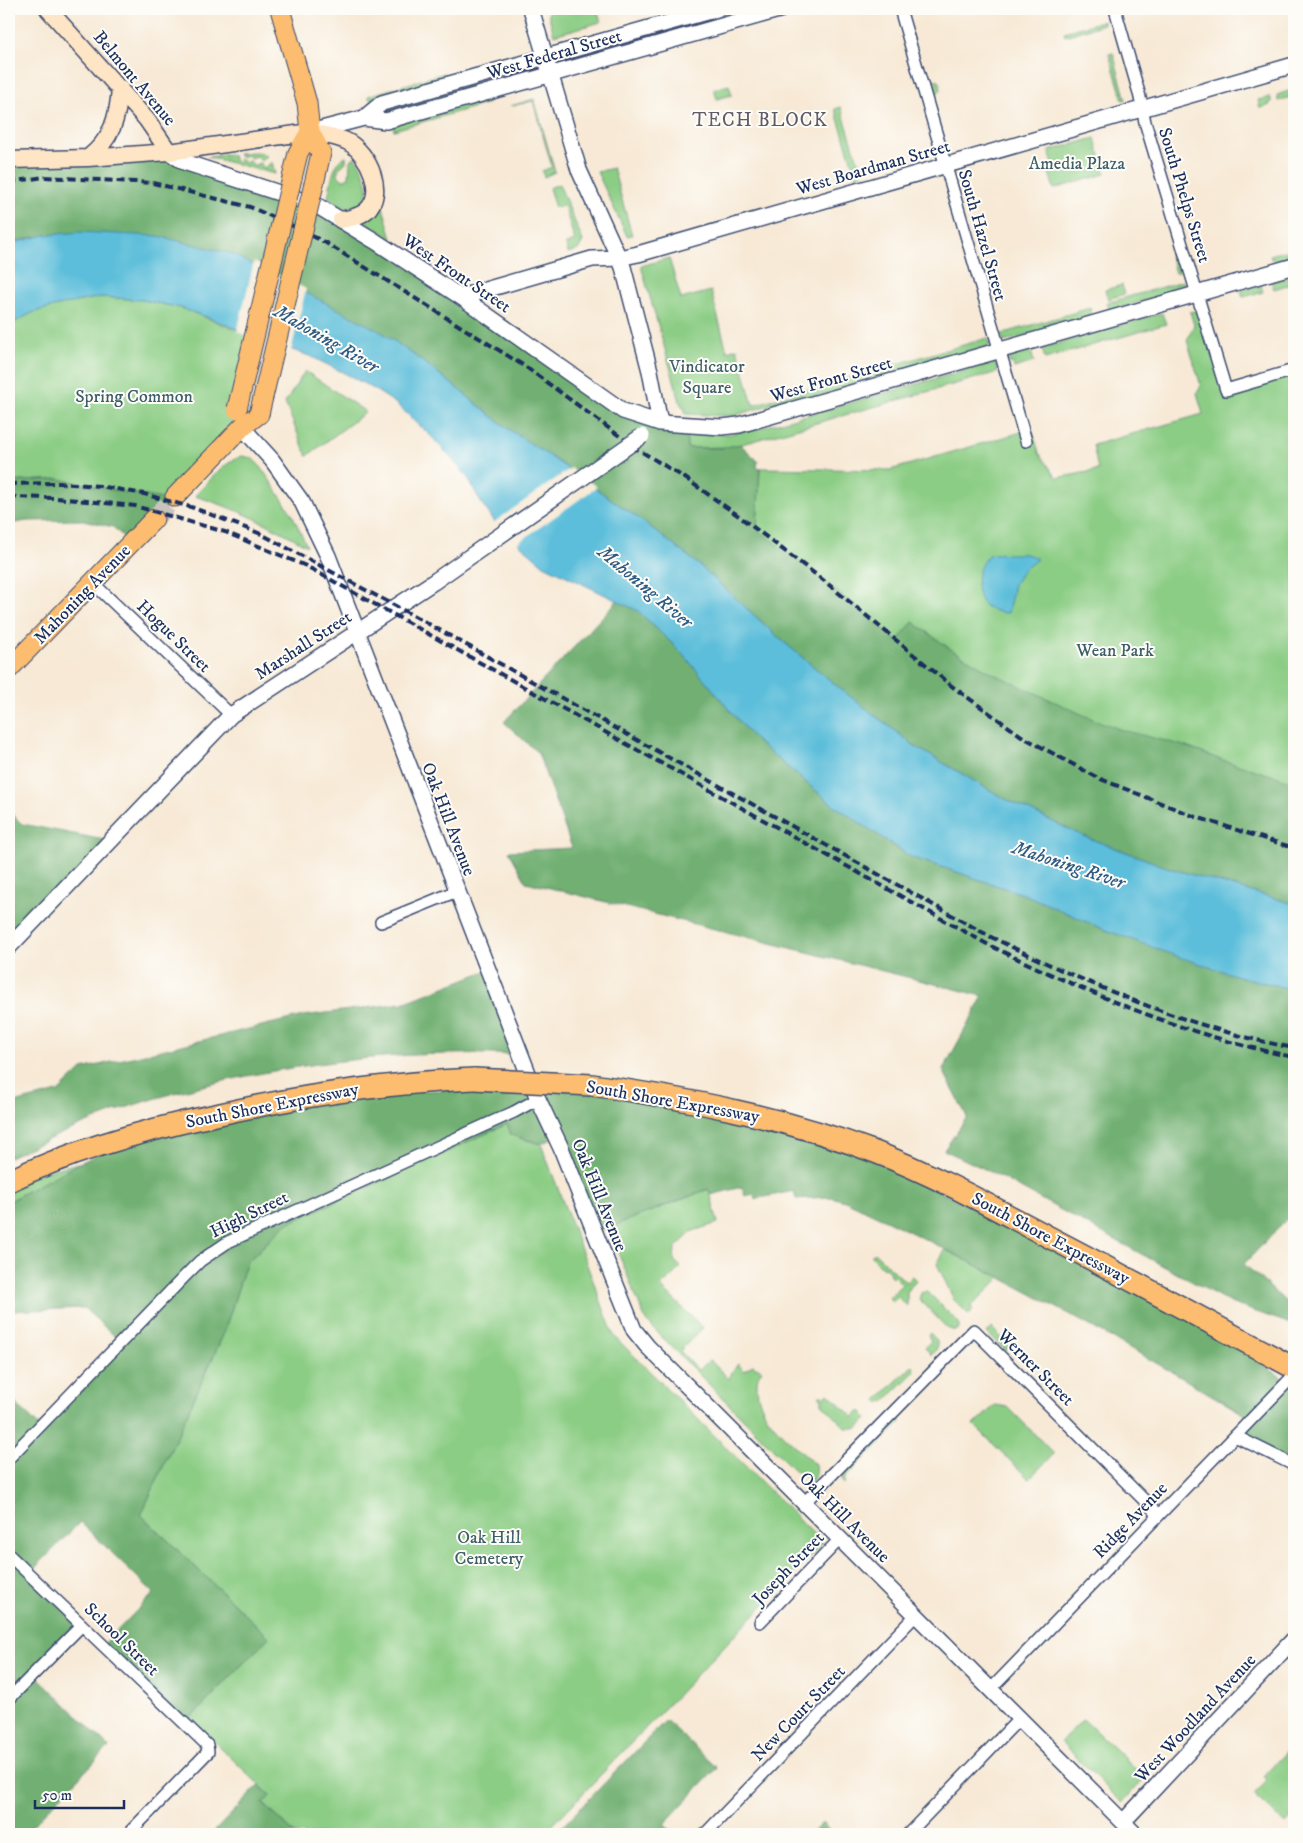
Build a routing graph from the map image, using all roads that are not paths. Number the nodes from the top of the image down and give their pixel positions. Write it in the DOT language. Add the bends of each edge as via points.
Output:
graph roads {
  1 [pos="48,9"];
  2 [pos="280,9"];
  3 [pos="532,9"];
  4 [pos="717,9"];
  5 [pos="782,9"];
  6 [pos="900,9"];
  7 [pos="1115,9"];
  8 [pos="546,57"];
  9 [pos="1294,65"];
  10 [pos="551,74"];
  11 [pos="120,88"];
  12 [pos="1142,109"];
  13 [pos="364,118"];
  14 [pos="310,132"];
  15 [pos="169,152"];
  16 [pos="88,158"];
  17 [pos="9,160"];
  18 [pos="945,166"];
  19 [pos="341,220"];
  20 [pos="619,258"];
  21 [pos="1294,266"];
  22 [pos="1197,294"];
  23 [pos="461,297"];
  24 [pos="999,351"];
  25 [pos="1294,370"];
  26 [pos="660,423"];
  27 [pos="242,427"];
  28 [pos="1026,441"];
  29 [pos="175,497"];
  30 [pos="154,519"];
  31 [pos="93,583"];
  32 [pos="357,632"];
  33 [pos="9,669"];
  34 [pos="231,715"];
  35 [pos="458,891"];
  36 [pos="381,922"];
  37 [pos="9,947"];
  38 [pos="538,1099"];
  39 [pos="9,1181"];
  40 [pos="1294,1368"];
  41 [pos="1294,1375"];
  42 [pos="1235,1436"];
  43 [pos="9,1458"];
  44 [pos="1294,1465"];
  45 [pos="804,1503"];
  46 [pos="1159,1515"];
  47 [pos="840,1539"];
  48 [pos="9,1555"];
  49 [pos="916,1615"];
  50 [pos="760,1622"];
  51 [pos="82,1625"];
  52 [pos="1293,1643"];
  53 [pos="990,1689"];
  54 [pos="9,1699"];
  55 [pos="1020,1718"];
  56 [pos="1123,1822"];
  57 [pos="128,1834"];
  58 [pos="705,1834"];
  59 [pos="908,1834"];
  60 [pos="1135,1834"];
  1 -- 11 [label="main road, Belmont Avenue"];
  2 -- 14 [label="main road" via="307,104"];
  3 -- 8 [label="street"];
  4 -- 8 [label="street, West Federal Street"];
  5 -- 10 [label="street, West Federal Street"];
  6 -- 18 [label="street, South Hazel Street"];
  7 -- 12 [label="street, South Phelps Street"];
  8 -- 10 [label="street"];
  8 -- 13 [label="street, West Federal Street" via="382,104"];
  9 -- 12 [label="street, West Boardman Street"];
  10 -- 13 [label="street, West Federal Street" via="386,121"];
  10 -- 20 [label="street" via="579,170"];
  11 -- 15 [label="main road, Belmont Avenue"];
  11 -- 16 [label="main road" via="115,124"];
  12 -- 18 [label="street, West Boardman Street"];
  12 -- 22 [label="street, South Phelps Street"];
  13 -- 14 [label="street, West Federal Street"];
  14 -- 15 [label="main road"];
  14 -- 19 [label="main road" via="348,142 367,160 371,170 376,194 373,203 356,217"];
  14 -- 27 [label="main road, bridge" via="298,153 236,409"];
  14 -- 27 [label="main road, bridge" via="320,153 314,184 259,414"];
  15 -- 16 [label="main road"];
  15 -- 19 [label="street, West Front Street" via="184,162 316,205"];
  16 -- 17 [label="main road"];
  18 -- 20 [label="street, West Boardman Street"];
  18 -- 24 [label="street, South Hazel Street"];
  19 -- 23 [label="street, West Front Street"];
  20 -- 23 [label="street, West Boardman Street" via="592,259"];
  20 -- 26 [label="street" via="650,371"];
  21 -- 22 [label="street, West Front Street"];
  22 -- 24 [label="street, West Front Street"];
  22 -- 25 [label="street, South Phelps Street" via="1226,390"];
  23 -- 26 [label="street, West Front Street" via="623,411"];
  24 -- 26 [label="street, West Front Street" via="739,425"];
  24 -- 28 [label="street, South Hazel Street"];
  26 -- 32 [label="street, Marshall Street, bridge"];
  27 -- 29 [label="main road"];
  27 -- 32 [label="street, Oak Hill Avenue" via="272,460 302,502 328,556"];
  30 -- 31 [label="main road, Mahoning Avenue"];
  31 -- 33 [label="main road, Mahoning Avenue"];
  31 -- 34 [label="street, Hogue Street"];
  32 -- 34 [label="street, Marshall Street"];
  32 -- 35 [label="street, Oak Hill Avenue"];
  34 -- 37 [label="street, Marshall Street"];
  35 -- 36 [label="street"];
  35 -- 38 [label="street, Oak Hill Avenue"];
  38 -- 43 [label="street, High Street" via="216,1249 185,1276"];
  38 -- 45 [label="street, Oak Hill Avenue" via="634,1330"];
  39 -- 40 [label="highway, South Shore Expressway, bridge" via="113,1140 310,1095 373,1086 474,1079 592,1085 743,1111 874,1151 951,1185"];
  41 -- 42 [label="street, Ridge Avenue"];
  42 -- 44 [label="street"];
  42 -- 46 [label="street, Ridge Avenue"];
  45 -- 46 [label="street, Werner Street" via="974,1330"];
  45 -- 47 [label="street, Oak Hill Avenue"];
  46 -- 53 [label="street, Ridge Avenue"];
  47 -- 49 [label="street, Oak Hill Avenue"];
  47 -- 50 [label="street, Joseph Street"];
  48 -- 51 [label="street, School Street"];
  49 -- 53 [label="street, Oak Hill Avenue"];
  49 -- 58 [label="street, New Court Street"];
  51 -- 54 [label="street"];
  51 -- 57 [label="street, School Street" via="209,1749"];
  52 -- 56 [label="street, West Woodland Avenue"];
  53 -- 55 [label="street, Oak Hill Avenue"];
  55 -- 56 [label="street, Oak Hill Avenue"];
  55 -- 59 [label="street"];
  56 -- 60 [label="street, Oak Hill Avenue"];
}
